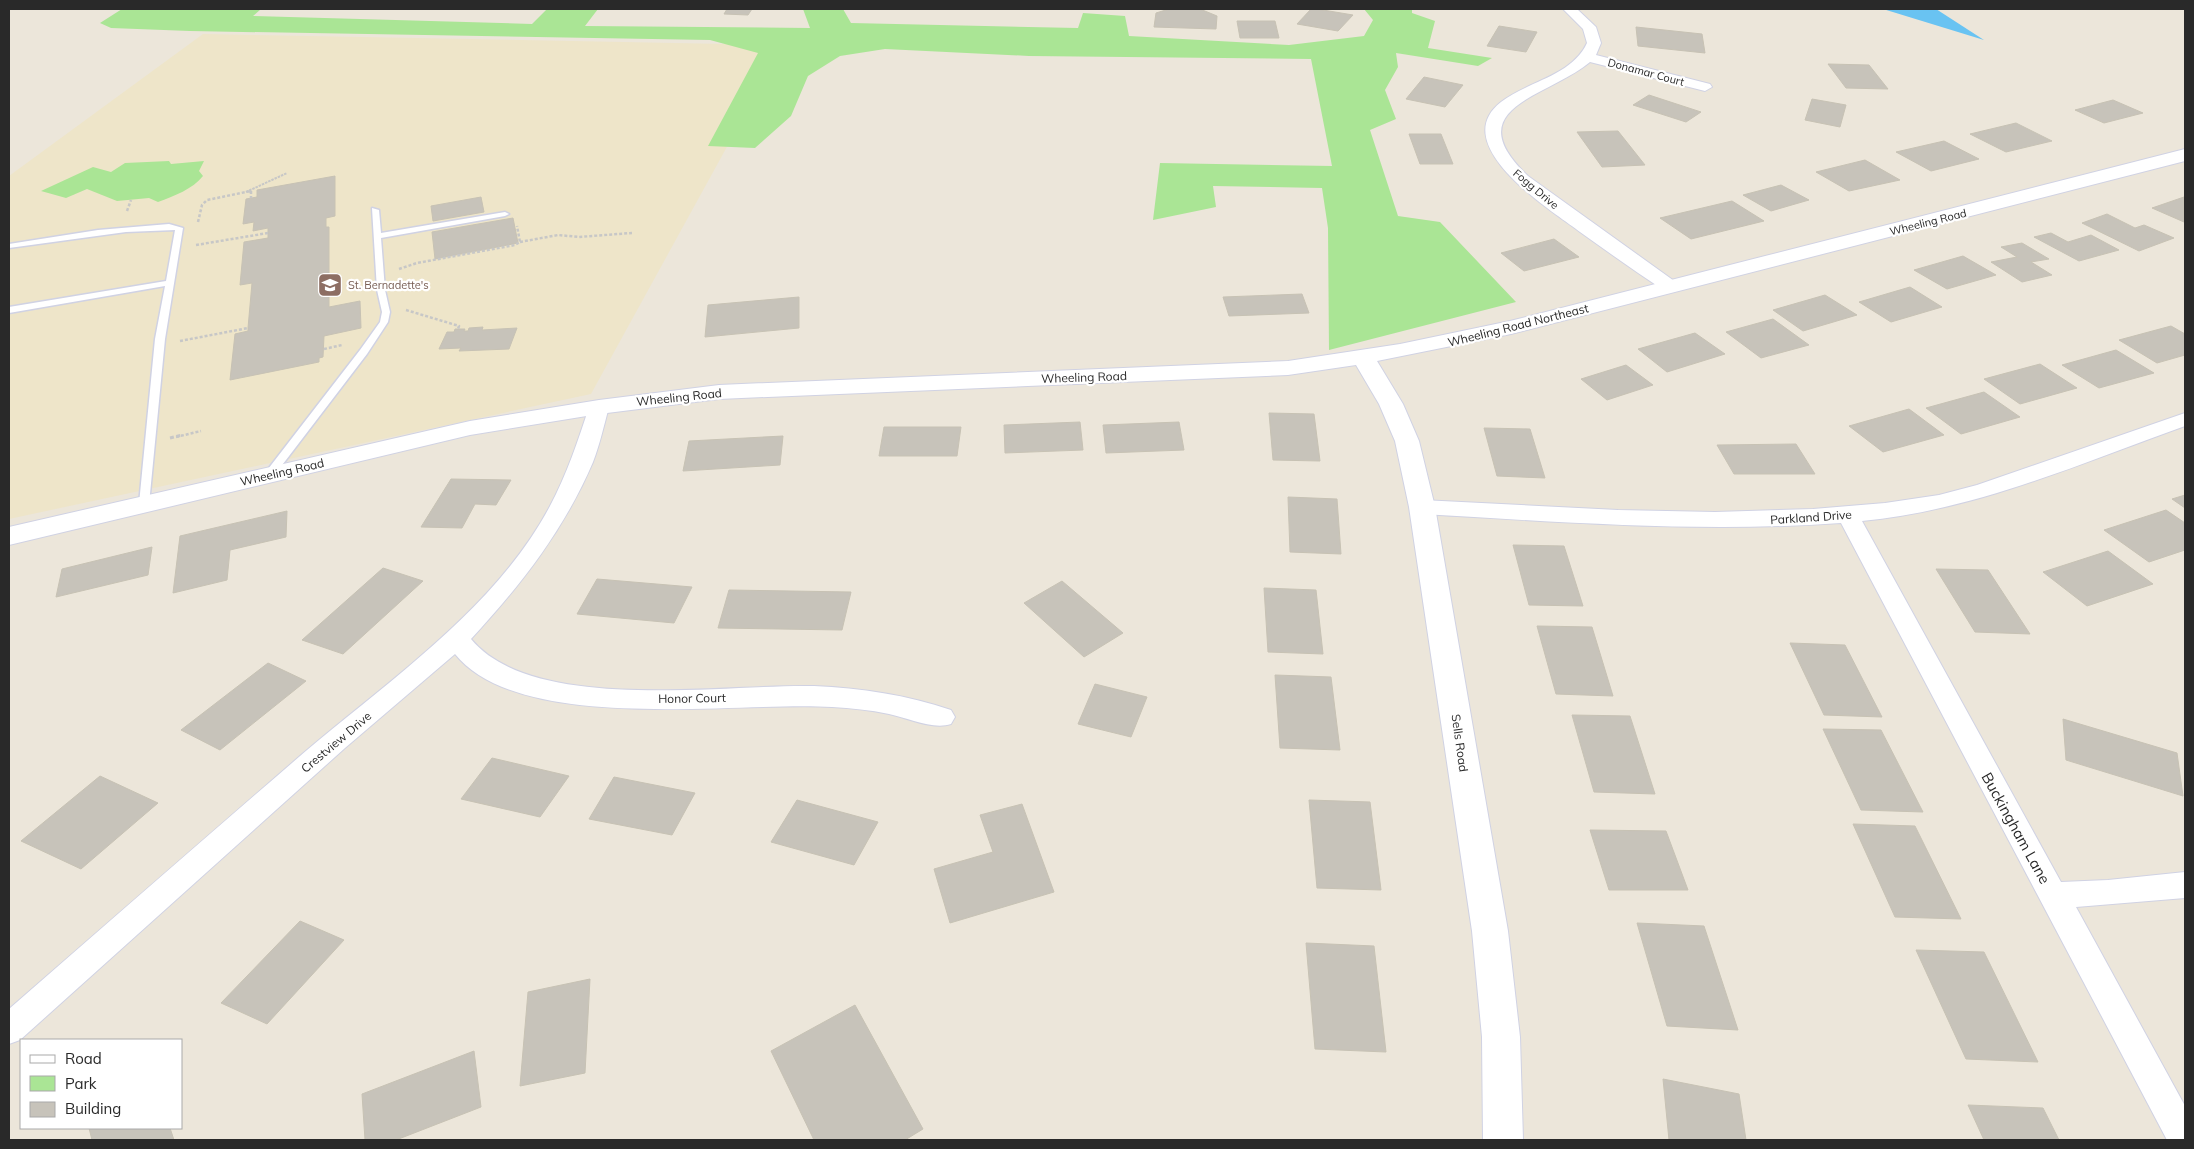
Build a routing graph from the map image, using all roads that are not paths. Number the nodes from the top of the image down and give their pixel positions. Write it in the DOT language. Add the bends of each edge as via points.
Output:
graph roads {
  1 [pos="1570,9"];
  2 [pos="1586,56"];
  3 [pos="1705,87"];
  4 [pos="2185,155"];
  5 [pos="376,210"];
  6 [pos="505,214"];
  7 [pos="377,236"];
  8 [pos="9,246"];
  9 [pos="170,283"];
  10 [pos="1671,287"];
  11 [pos="9,310"];
  12 [pos="1363,358"];
  13 [pos="599,406"];
  14 [pos="2185,419"];
  15 [pos="269,475"];
  16 [pos="144,504"];
  17 [pos="1422,507"];
  18 [pos="1848,515"];
  19 [pos="9,536"];
  20 [pos="456,639"];
  21 [pos="942,717"];
  22 [pos="2185,885"];
  23 [pos="2053,895"];
  24 [pos="9,1029"];
  25 [pos="1503,1140"];
  26 [pos="2185,1140"];
  1 -- 2 [label="street" via="1588,25 1593,35 1593,45"];
  2 -- 3 [label="street, Donamar Court"];
  2 -- 10 [label="street, Fogg Drive" via="1568,73 1506,105 1497,116 1495,141 1511,169 1526,183"];
  4 -- 10 [label="street, Wheeling Road"];
  5 -- 7 [label="lane"];
  6 -- 7 [label="lane"];
  7 -- 15 [label="lane" via="386,309 380,332"];
  8 -- 9 [label="lane" via="177,226"];
  9 -- 11 [label="lane"];
  9 -- 16 [label="lane" via="160,344"];
  10 -- 12 [label="street, Wheeling Road Northeast" via="1438,344"];
  12 -- 13 [label="street, Wheeling Road" via="1288,368 719,392"];
  12 -- 17 [label="street, Sells Road" via="1391,404 1407,441"];
  13 -- 15 [label="street, Wheeling Road" via="470,428"];
  13 -- 20 [label="street, Crestview Drive" via="586,454 565,502 532,554 487,609"];
  14 -- 18 [label="street, Parkland Drive" via="1957,498"];
  15 -- 16 [label="street, Wheeling Road"];
  16 -- 19 [label="street, Wheeling Road"];
  17 -- 18 [label="street, Parkland Drive" via="1677,520 1764,520"];
  17 -- 25 [label="street, Sells Road" via="1490,931 1501,1037"];
  18 -- 23 [label="street, Buckingham Lane"];
  20 -- 21 [label="street, Honor Court" via="474,659 507,678 548,690 595,697 644,699 832,696 906,706"];
  20 -- 24 [label="street, Crestview Drive" via="335,741"];
  22 -- 23 [label="street" via="2108,894"];
  23 -- 26 [label="street, Buckingham Lane"];
}
